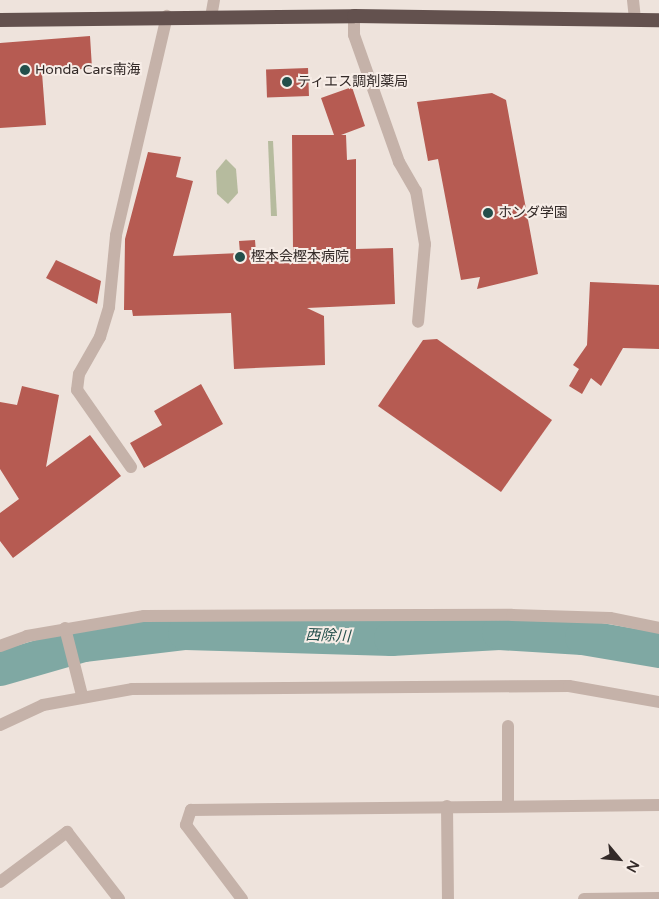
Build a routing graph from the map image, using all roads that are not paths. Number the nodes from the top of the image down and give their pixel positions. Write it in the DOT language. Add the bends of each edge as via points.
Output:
graph roads {
  1 [pos="214,0"];
  2 [pos="633,0"];
  3 [pos="167,16"];
  4 [pos="354,16"];
  5 [pos="211,17"];
  6 [pos="0,20"];
  7 [pos="635,20"];
  8 [pos="659,20"];
  9 [pos="418,322"];
  10 [pos="131,467"];
  11 [pos="659,628"];
  12 [pos="66,632"];
  13 [pos="0,646"];
  14 [pos="80,691"];
  15 [pos="659,702"];
  16 [pos="0,725"];
  17 [pos="508,726"];
  18 [pos="659,805"];
  19 [pos="447,806"];
  20 [pos="508,806"];
  21 [pos="0,882"];
  22 [pos="659,898"];
  23 [pos="119,899"];
  24 [pos="242,899"];
  25 [pos="448,899"];
  26 [pos="584,899"];
  1 -- 5 [label="street"];
  2 -- 7 [label="street"];
  3 -- 5 [label="highway"];
  3 -- 6 [label="highway"];
  3 -- 10 [label="street" via="116,235 109,307 100,337 79,374 77,390"];
  4 -- 5 [label="highway"];
  4 -- 7 [label="highway"];
  4 -- 9 [label="street" via="354,36 399,162 416,191 425,244"];
  7 -- 8 [label="highway"];
  11 -- 12 [label="street" via="610,618 512,615 144,616"];
  12 -- 13 [label="street"];
  12 -- 14 [label="street"];
  14 -- 15 [label="street" via="489,684 570,686"];
  14 -- 16 [label="street"];
  17 -- 20 [label="street"];
  18 -- 20 [label="street"];
  19 -- 20 [label="street"];
  19 -- 24 [label="street" via="191,810 186,825"];
  19 -- 25 [label="street"];
  21 -- 23 [label="street" via="67,832"];
  22 -- 26 [label="street"];
}
